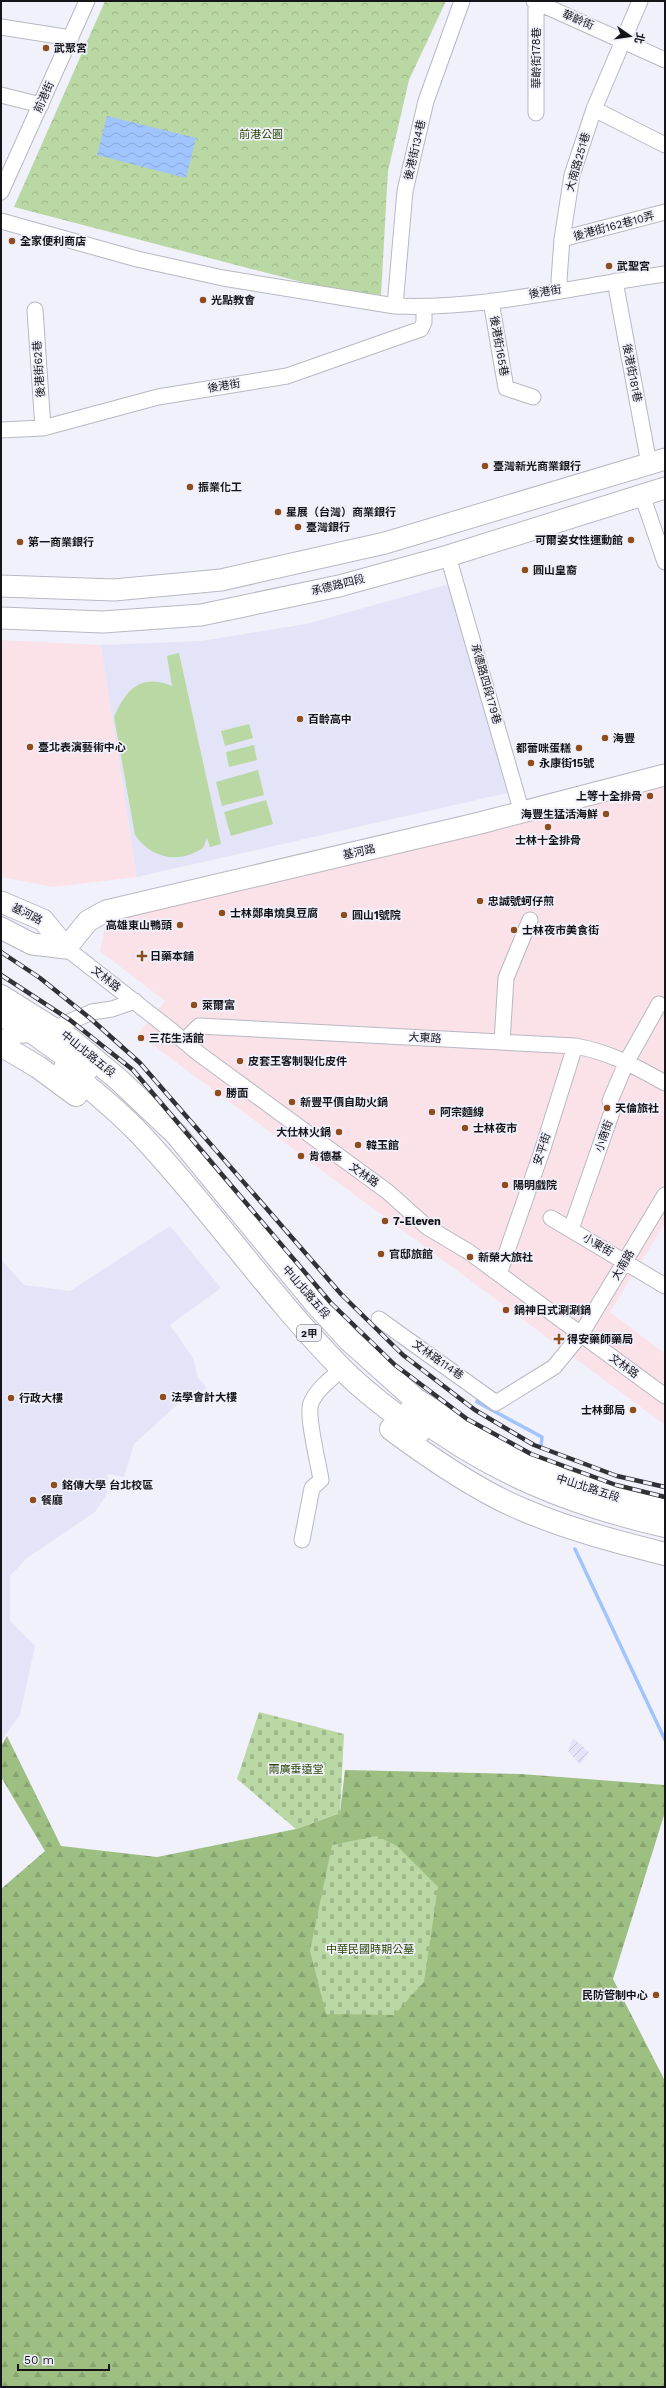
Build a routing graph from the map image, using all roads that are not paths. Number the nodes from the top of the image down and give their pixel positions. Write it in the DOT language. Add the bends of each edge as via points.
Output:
graph roads {
  1 [pos="87,1"];
  2 [pos="462,1"];
  3 [pos="640,1"];
  4 [pos="535,2"];
  5 [pos="1,27"];
  6 [pos="71,38"];
  7 [pos="622,39"];
  8 [pos="665,60"];
  9 [pos="1,95"];
  10 [pos="41,105"];
  11 [pos="594,109"];
  12 [pos="536,113"];
  13 [pos="665,145"];
  14 [pos="1,191"];
  15 [pos="665,212"];
  16 [pos="1,221"];
  17 [pos="562,239"];
  18 [pos="665,274"];
  19 [pos="615,281"];
  20 [pos="560,290"];
  21 [pos="491,301"];
  22 [pos="395,306"];
  23 [pos="424,307"];
  24 [pos="35,310"];
  25 [pos="533,396"];
  26 [pos="43,428"];
  27 [pos="1,430"];
  28 [pos="657,462"];
  29 [pos="665,488"];
  30 [pos="642,495"];
  31 [pos="448,556"];
  32 [pos="665,562"];
  33 [pos="1,586"];
  34 [pos="1,618"];
  35 [pos="665,775"];
  36 [pos="522,812"];
  37 [pos="1,902"];
  38 [pos="530,920"];
  39 [pos="1,928"];
  40 [pos="66,948"];
  41 [pos="1,996"];
  42 [pos="135,1001"];
  43 [pos="659,1004"];
  44 [pos="1,1016"];
  45 [pos="18,1035"];
  46 [pos="184,1041"];
  47 [pos="502,1042"];
  48 [pos="575,1046"];
  49 [pos="627,1061"];
  50 [pos="665,1083"];
  51 [pos="665,1195"];
  52 [pos="551,1218"];
  53 [pos="571,1229"];
  54 [pos="625,1262"];
  55 [pos="499,1274"];
  56 [pos="665,1286"];
  57 [pos="379,1319"];
  58 [pos="580,1334"];
  59 [pos="337,1374"];
  60 [pos="665,1396"];
  61 [pos="496,1403"];
  62 [pos="538,1478"];
  63 [pos="665,1511"];
  64 [pos="665,1526"];
  65 [pos="665,1538"];
  66 [pos="302,1540"];
  67 [pos="665,1554"];
  1 -- 6 [label="street, 前港街"];
  2 -- 22 [label="street, 後港街134巷" via="426,102 405,191"];
  3 -- 7 [label="street, 大南路251巷"];
  4 -- 7 [label="street, 華齡街"];
  4 -- 12 [label="street, 華齡街178巷"];
  5 -- 6 [label="street"];
  6 -- 10 [label="street, 前港街"];
  7 -- 8 [label="street, 華齡街"];
  7 -- 11 [label="street, 大南路251巷"];
  9 -- 10 [label="street"];
  10 -- 14 [label="street, 前港街"];
  11 -- 13 [label="street"];
  11 -- 17 [label="street, 大南路251巷" via="572,175"];
  15 -- 17 [label="street, 後港街162巷10弄"];
  16 -- 22 [label="street, 後港街" via="153,263 223,278"];
  17 -- 20 [label="street, 大南路251巷"];
  18 -- 19 [label="street, 後港街"];
  19 -- 20 [label="street, 後港街"];
  19 -- 28 [label="street, 後港街181巷"];
  20 -- 21 [label="street, 後港街"];
  21 -- 23 [label="street, 後港街"];
  21 -- 25 [label="street, 後港街165巷" via="506,388"];
  22 -- 23 [label="street, 後港街"];
  23 -- 26 [label="street, 後港街" via="424,322 421,329 287,376 158,397"];
  24 -- 26 [label="street, 後港街62巷"];
  26 -- 27 [label="street, 後港街"];
  28 -- 33 [label="main road" via="385,543 221,580 114,590"];
  29 -- 30 [label="main road, 承德路四段"];
  30 -- 31 [label="main road, 承德路四段"];
  30 -- 32 [label="street"];
  31 -- 34 [label="main road, 承德路四段" via="339,586 201,615 103,622"];
  31 -- 36 [label="street, 承德路四段179巷"];
  35 -- 36 [label="main road, 基河路"];
  36 -- 40 [label="main road, 基河路" via="106,911 88,921"];
  37 -- 40 [label="main road, 基河路" via="43,920"];
  38 -- 47 [label="street" via="506,978"];
  39 -- 40 [label="main road" via="32,944"];
  40 -- 42 [label="street, 文林路"];
  41 -- 45 [label="main road, 中山北路五段"];
  42 -- 45 [label="street"];
  42 -- 46 [label="street, 文林路"];
  43 -- 49 [label="street, 小南街"];
  44 -- 45 [label="main road, 中山北路五段 / 2甲"];
  45 -- 59 [label="main road, 中山北路五段 / 2甲" via="102,1098 140,1134 280,1301"];
  45 -- 62 [label="main road, 中山北路五段" via="119,1080 176,1134 291,1275 349,1340 415,1399"];
  46 -- 47 [label="street, 大東路" via="199,1026"];
  46 -- 55 [label="street, 文林路" via="260,1100 388,1192 427,1227 469,1252"];
  47 -- 48 [label="street, 大東路"];
  48 -- 49 [label="street, 大東路" via="598,1050"];
  48 -- 55 [label="street, 安平街"];
  49 -- 50 [label="street, 大東路"];
  49 -- 53 [label="street, 小南街" via="610,1100 613,1109"];
  51 -- 54 [label="street, 大南路"];
  52 -- 53 [label="street, 小東街"];
  53 -- 54 [label="street, 小東街"];
  54 -- 56 [label="street, 小東街"];
  54 -- 58 [label="street, 大南路"];
  55 -- 58 [label="street, 文林路"];
  57 -- 61 [label="street, 文林路114巷"];
  58 -- 60 [label="street, 文林路"];
  58 -- 61 [label="street, 大南路" via="554,1367"];
  59 -- 65 [label="main road, 中山北路五段 / 2甲" via="470,1464 530,1496 609,1525"];
  59 -- 66 [label="street" via="318,1391 311,1404 310,1416 321,1480 312,1488"];
  59 -- 67 [label="main road, 中山北路五段" via="373,1416 462,1477 525,1511 601,1538"];
  62 -- 63 [label="main road, 中山北路五段" via="564,1481"];
  62 -- 64 [label="main road, 中山北路五段" via="615,1514"];
}
